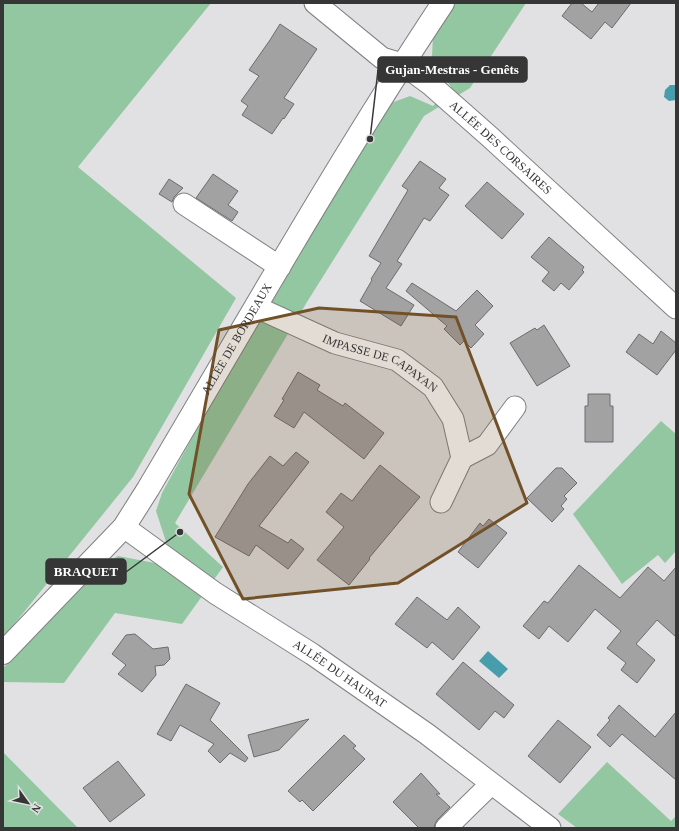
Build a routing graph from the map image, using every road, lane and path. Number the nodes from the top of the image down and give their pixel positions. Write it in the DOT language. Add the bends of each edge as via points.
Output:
graph roads {
  1 [pos="315,3"];
  2 [pos="443,3"];
  3 [pos="402,64"];
  4 [pos="184,204"];
  5 [pos="280,266"];
  6 [pos="256,307"];
  7 [pos="676,308"];
  8 [pos="515,407"];
  9 [pos="462,458"];
  10 [pos="441,502"];
  11 [pos="124,527"];
  12 [pos="3,653"];
  13 [pos="492,784"];
  14 [pos="446,828"];
  15 [pos="550,828"];
  1 -- 3 [label="street, ALLÉE DES CORSAIRES" via="382,58"];
  2 -- 3 [label="main road, ALLÉE DE BORDEAUX"];
  3 -- 5 [label="main road, ALLÉE DE BORDEAUX"];
  3 -- 7 [label="street, ALLÉE DES CORSAIRES" via="431,85 490,137"];
  4 -- 5 [label="street"];
  5 -- 6 [label="main road, ALLÉE DE BORDEAUX"];
  6 -- 9 [label="street, IMPASSE DE CAPAYAN" via="335,343 396,360 433,387 453,419"];
  6 -- 11 [label="main road, ALLÉE DE BORDEAUX"];
  8 -- 9 [label="street" via="487,445"];
  9 -- 10 [label="street"];
  11 -- 12 [label="main road, ALLÉE DE BORDEAUX"];
  11 -- 13 [label="street, ALLÉE DU HAURAT" via="214,593 312,654"];
  13 -- 14 [label="street"];
  13 -- 15 [label="street, ALLÉE DU HAURAT"];
}
